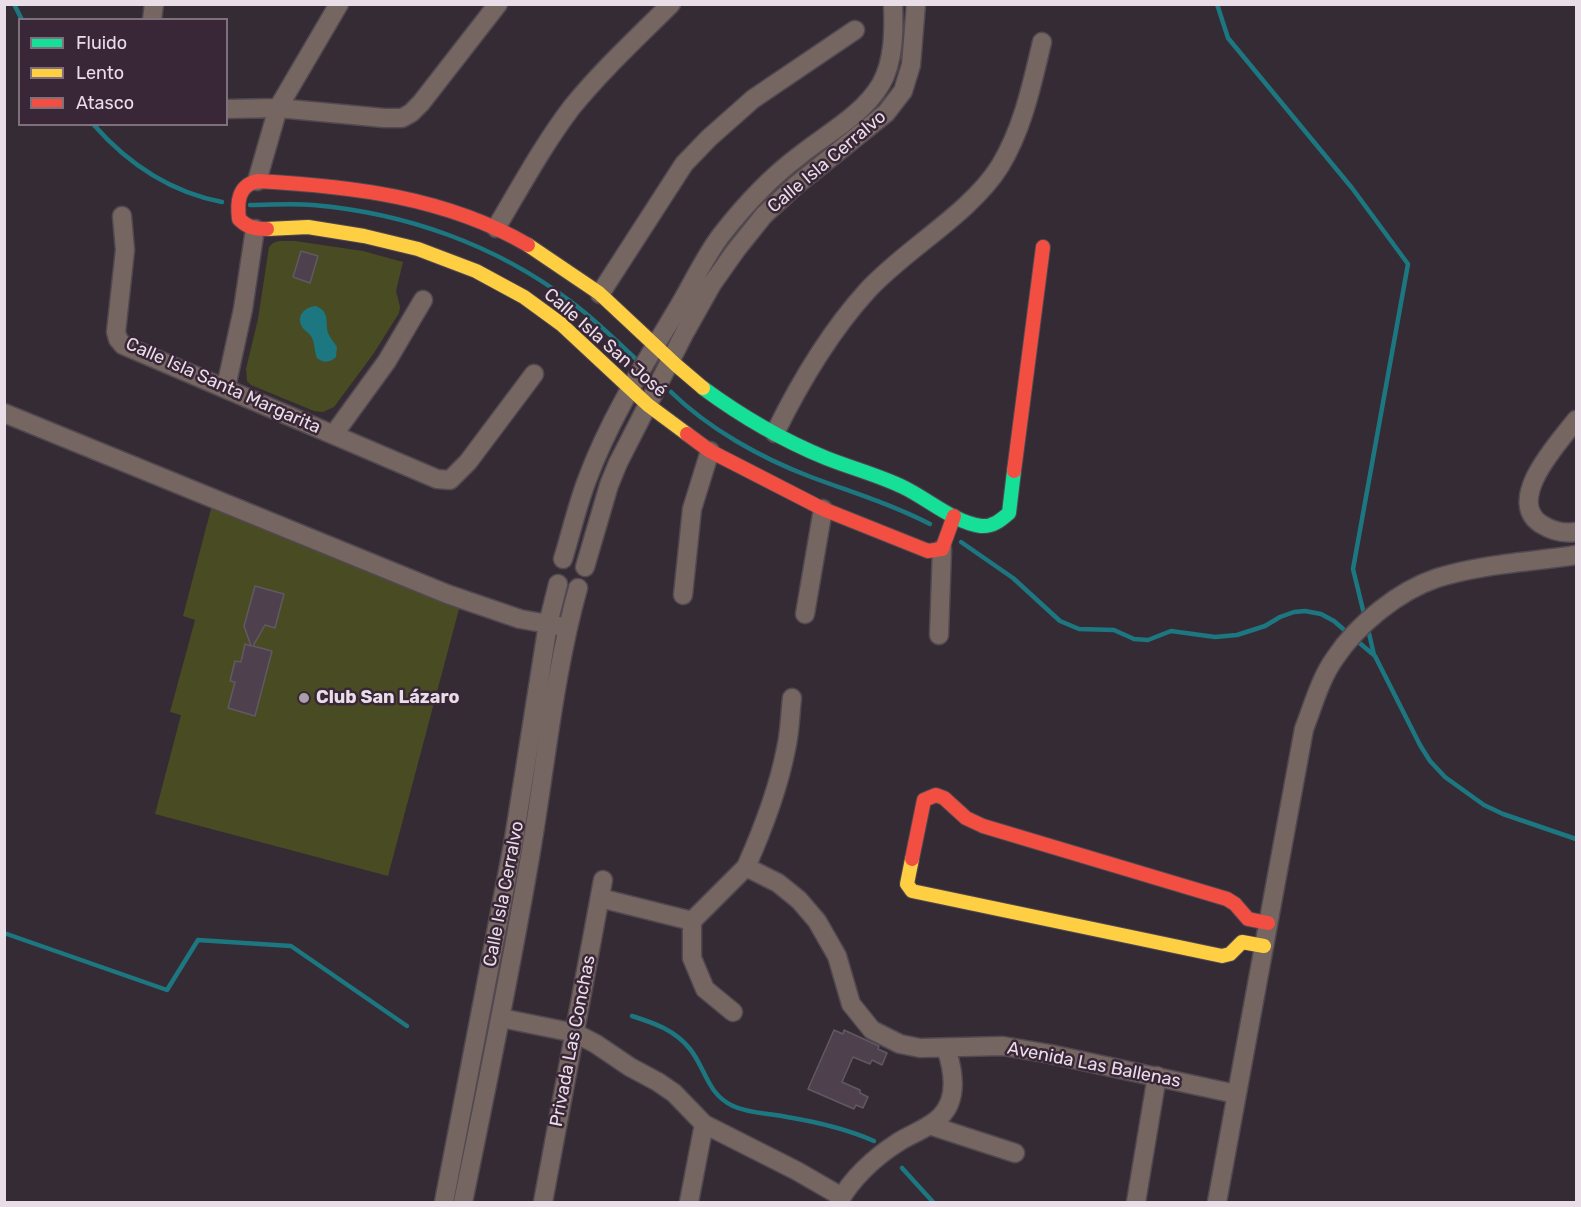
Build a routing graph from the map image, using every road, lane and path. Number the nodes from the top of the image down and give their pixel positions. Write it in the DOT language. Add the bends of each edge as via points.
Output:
graph roads {
  1 [pos="339,4"];
  2 [pos="498,4"];
  3 [pos="671,4"];
  4 [pos="893,4"];
  5 [pos="915,4"];
  6 [pos="855,30"];
  7 [pos="1042,42"];
  8 [pos="278,108"];
  9 [pos="228,110"];
  10 [pos="257,181"];
  11 [pos="122,216"];
  12 [pos="496,228"];
  13 [pos="255,229"];
  14 [pos="1044,247"];
  15 [pos="600,294"];
  16 [pos="423,300"];
  17 [pos="654,345"];
  18 [pos="670,361"];
  19 [pos="534,374"];
  20 [pos="226,387"];
  21 [pos="631,390"];
  22 [pos="648,405"];
  23 [pos="4,413"];
  24 [pos="1576,420"];
  25 [pos="775,433"];
  26 [pos="334,434"];
  27 [pos="710,451"];
  28 [pos="823,509"];
  29 [pos="954,516"];
  30 [pos="1576,532"];
  31 [pos="942,549"];
  32 [pos="1576,555"];
  33 [pos="563,559"];
  34 [pos="585,567"];
  35 [pos="558,584"];
  36 [pos="578,588"];
  37 [pos="683,595"];
  38 [pos="805,614"];
  39 [pos="548,624"];
  40 [pos="567,627"];
  41 [pos="939,635"];
  42 [pos="792,698"];
  43 [pos="746,867"];
  44 [pos="692,921"];
  45 [pos="1268,923"];
  46 [pos="1264,946"];
  47 [pos="733,1012"];
  48 [pos="501,1018"];
  49 [pos="575,1033"];
  50 [pos="946,1048"];
  51 [pos="1157,1077"];
  52 [pos="1236,1094"];
  53 [pos="704,1124"];
  54 [pos="929,1125"];
  55 [pos="1015,1153"];
  56 [pos="841,1200"];
  57 [pos="444,1203"];
  58 [pos="463,1203"];
  59 [pos="543,1203"];
  60 [pos="688,1203"];
  61 [pos="1136,1203"];
  62 [pos="1217,1203"];
  1 -- 8 [label="street"];
  2 -- 8 [label="street" via="421,103 402,118"];
  3 -- 12 [label="street" via="572,108"];
  4 -- 17 [label="street, Calle Isla Cerralvo" via="894,33 880,85 860,110 797,157 722,234"];
  5 -- 18 [label="street, Calle Isla Cerralvo" via="911,65 903,91 886,112 764,215 712,284"];
  6 -- 15 [label="street" via="753,99 709,138 684,164"];
  7 -- 25 [label="street" via="1016,135 999,168 969,202 868,291 823,347"];
  8 -- 9 [label="street"];
  8 -- 10 [label="street"];
  10 -- 12 [label="street, Calle Isla San José" via="340,186 381,193"];
  10 -- 13 [label="street" via="243,188 238,209 239,219"];
  11 -- 20 [label="street, Calle Isla Santa Margarita" via="125,250 117,339 123,345"];
  12 -- 15 [label="street, Calle Isla San José" via="543,254"];
  13 -- 20 [label="street"];
  13 -- 21 [label="street, Calle Isla San José" via="308,227 364,236 418,249 476,271 524,297 561,324"];
  14 -- 29 [label="street, Calle Isla San José" via="1009,513 997,523 984,526"];
  15 -- 17 [label="street, Calle Isla San José"];
  16 -- 26 [label="street" via="387,361"];
  17 -- 18 [label="street, Calle Isla San José"];
  17 -- 21 [label="street, Calle Isla Cerralvo"];
  18 -- 22 [label="street, Calle Isla Cerralvo"];
  18 -- 25 [label="street, Calle Isla San José" via="710,393"];
  19 -- 26 [label="street, Calle Isla Santa Margarita" via="450,480 443,481"];
  20 -- 26 [label="street, Calle Isla Santa Margarita"];
  21 -- 22 [label="street, Calle Isla San José"];
  21 -- 33 [label="street, Calle Isla Cerralvo" via="586,481"];
  22 -- 27 [label="street, Calle Isla San José"];
  22 -- 34 [label="street, Calle Isla Cerralvo" via="609,485"];
  23 -- 39 [label="street" via="447,594 499,613"];
  24 -- 30 [label="street" via="1539,470 1527,502 1537,521 1552,531"];
  25 -- 29 [label="street, Calle Isla San José" via="816,454 886,479"];
  27 -- 28 [label="street, Calle Isla San José"];
  27 -- 37 [label="street" via="692,509"];
  28 -- 31 [label="street, Calle Isla San José" via="928,551"];
  28 -- 38 [label="street"];
  29 -- 31 [label="street"];
  31 -- 41 [label="street"];
  32 -- 45 [label="street" via="1436,578 1390,602 1362,624 1334,659 1304,729"];
  33 -- 34 [label="street" via="576,558"];
  33 -- 35 [label="street" via="554,570"];
  34 -- 36 [label="street" via="586,579"];
  35 -- 36 [label="street"];
  35 -- 39 [label="street, Calle Isla Cerralvo"];
  36 -- 40 [label="street, Calle Isla Cerralvo"];
  39 -- 40 [label="street"];
  39 -- 57 [label="street, Calle Isla Cerralvo" via="513,845"];
  40 -- 48 [label="street, Calle Isla Cerralvo"];
  42 -- 43 [label="street" via="787,748 776,789"];
  43 -- 44 [label="street"];
  43 -- 50 [label="street, Avenida Las Ballenas" via="778,883 817,921 837,956 851,1004 872,1030 900,1044"];
  44 -- 47 [label="street" via="692,958 705,989"];
  44 -- 49 [label="street, Privada Las Conchas" via="602,889"];
  45 -- 46 [label="street"];
  45 -- 46 [label="street" via="1248,919 1227,899 983,826 936,795 924,800 907,884 912,891 1222,956 1242,942"];
  46 -- 52 [label="street"];
  48 -- 49 [label="street"];
  48 -- 58 [label="street, Calle Isla Cerralvo"];
  49 -- 53 [label="street" via="674,1093"];
  49 -- 59 [label="street, Privada Las Conchas"];
  50 -- 51 [label="street, Avenida Las Ballenas" via="1003,1046"];
  50 -- 54 [label="street" via="953,1090 948,1107"];
  51 -- 52 [label="street, Avenida Las Ballenas"];
  51 -- 61 [label="street"];
  52 -- 62 [label="street"];
  53 -- 56 [label="street" via="787,1166"];
  53 -- 60 [label="street"];
  54 -- 55 [label="street"];
  54 -- 56 [label="street" via="874,1162"];
}
